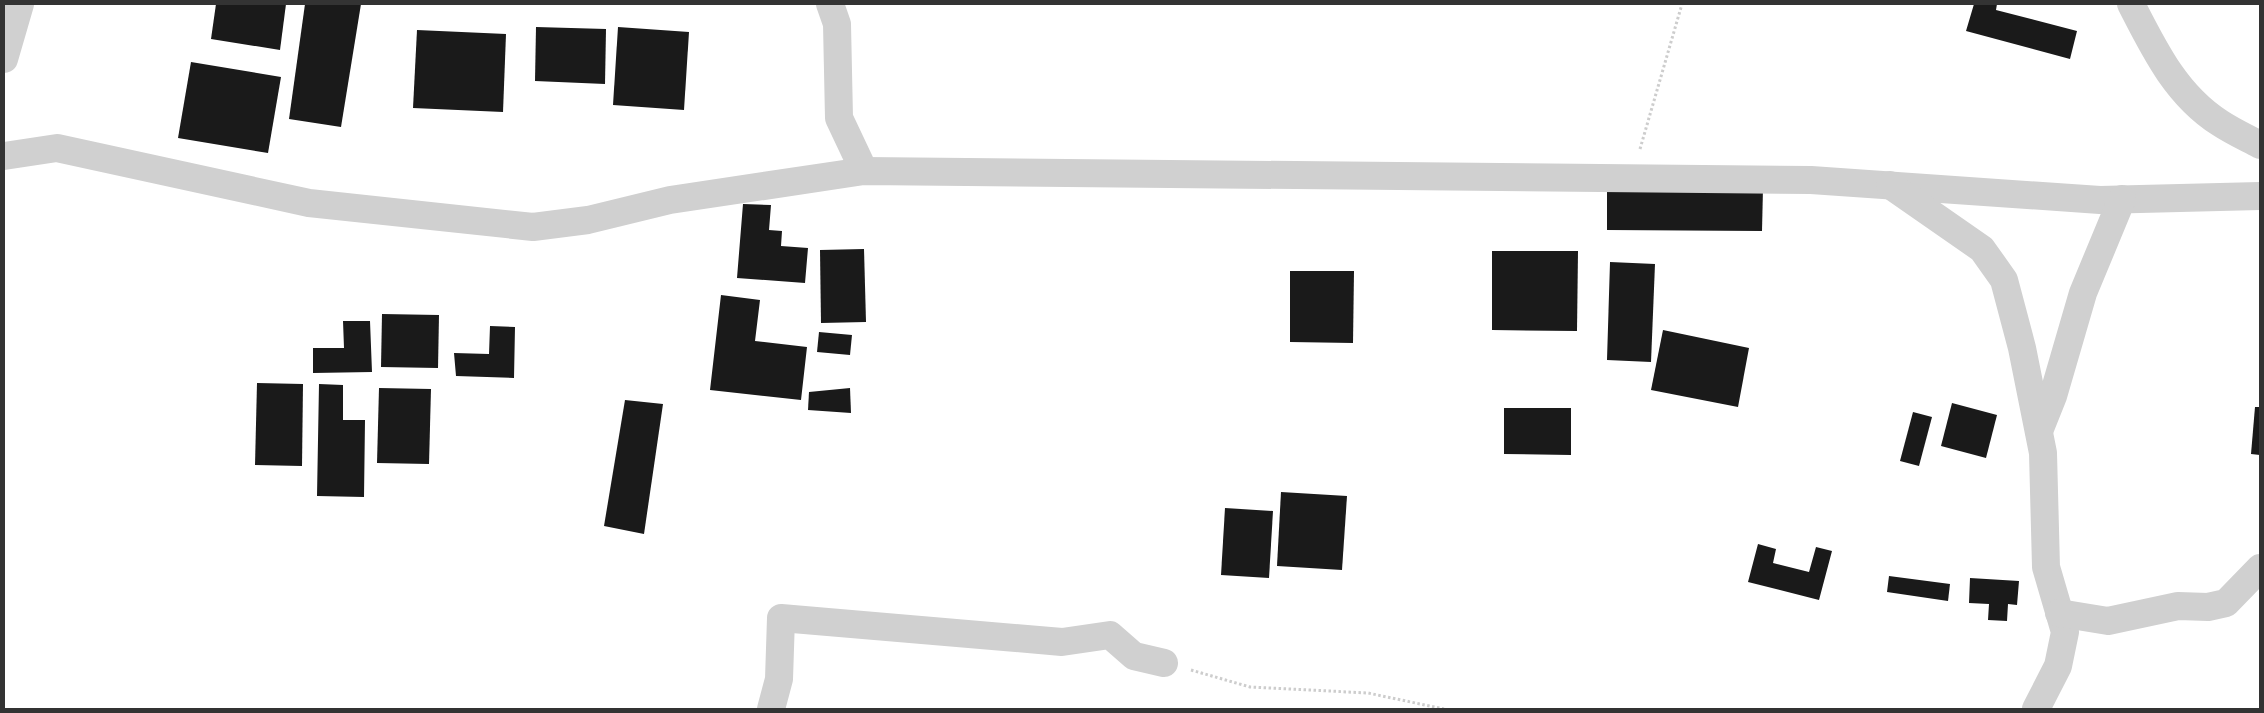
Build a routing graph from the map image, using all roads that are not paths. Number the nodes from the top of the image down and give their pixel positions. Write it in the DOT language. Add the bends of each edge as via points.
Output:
graph roads {
  1 [pos="20,4"];
  2 [pos="830,4"];
  3 [pos="2132,4"];
  4 [pos="4,59"];
  5 [pos="2260,145"];
  6 [pos="4,156"];
  7 [pos="864,171"];
  8 [pos="1890,186"];
  9 [pos="2260,196"];
  10 [pos="2122,199"];
  11 [pos="2039,431"];
  12 [pos="2260,568"];
  13 [pos="2059,612"];
  14 [pos="1164,663"];
  15 [pos="771,709"];
  16 [pos="2036,709"];
  1 -- 4 [label="street"];
  2 -- 7 [label="street" via="837,24 839,118"];
  3 -- 5 [label="street" via="2158,57 2181,89 2218,122"];
  6 -- 7 [label="street" via="57,148 309,203 533,227 588,220 670,200"];
  7 -- 8 [label="street" via="1810,180"];
  8 -- 10 [label="street"];
  8 -- 11 [label="street" via="1982,249 2004,280"];
  9 -- 10 [label="street"];
  10 -- 11 [label="street" via="2083,293 2053,396"];
  11 -- 13 [label="street" via="2043,453 2046,567"];
  12 -- 13 [label="street" via="2226,603 2208,607 2178,606 2108,621"];
  13 -- 16 [label="street" via="2065,632 2058,666"];
  14 -- 15 [label="street" via="1134,656 1110,635 1062,642 780,618 779,679"];
}
